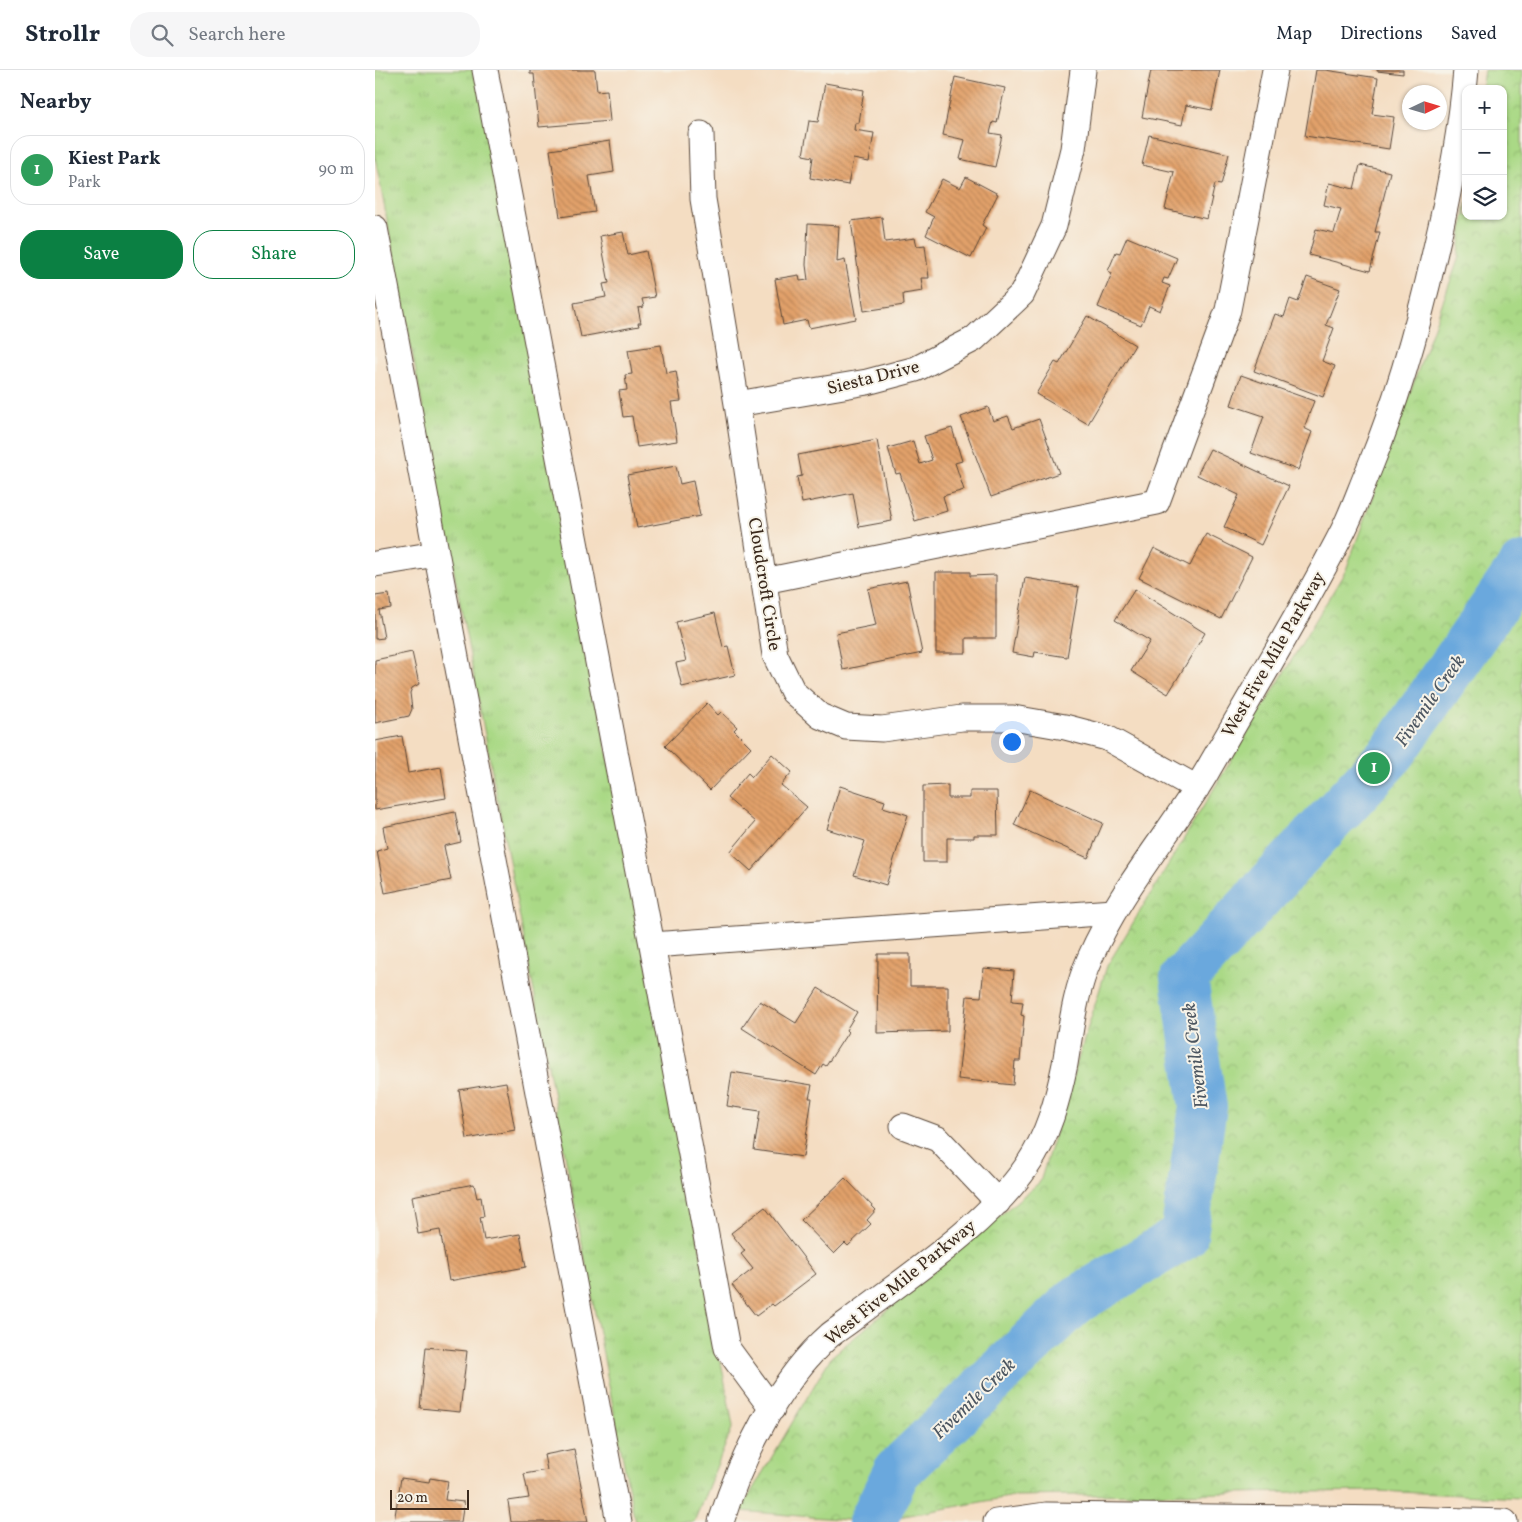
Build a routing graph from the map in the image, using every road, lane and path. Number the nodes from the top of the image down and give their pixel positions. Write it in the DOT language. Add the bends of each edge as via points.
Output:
graph roads {
  1 [pos="485,70"];
  2 [pos="1083,70"];
  3 [pos="1275,70"];
  4 [pos="1466,70"];
  5 [pos="701,134"];
  6 [pos="375,228"];
  7 [pos="737,404"];
  8 [pos="437,554"];
  9 [pos="375,564"];
  10 [pos="764,581"];
  11 [pos="1197,788"];
  12 [pos="1113,912"];
  13 [pos="653,946"];
  14 [pos="903,1126"];
  15 [pos="997,1202"];
  16 [pos="771,1409"];
  17 [pos="1214,1520"];
  18 [pos="1009,1521"];
  19 [pos="1398,1521"];
  20 [pos="619,1522"];
  21 [pos="721,1522"];
  22 [pos="1505,1522"];
  1 -- 13 [label="street"];
  2 -- 7 [label="street, Siesta Drive" via="1073,148 1054,226 1022,294 974,339 916,369 867,382"];
  3 -- 10 [label="street" via="1228,310 1157,502"];
  4 -- 11 [label="street, West Five Mile Parkway" via="1445,208 1420,320 1389,422 1345,528"];
  5 -- 7 [label="street, Cloudcroft Circle" via="703,199"];
  6 -- 8 [label="street"];
  7 -- 10 [label="street, Cloudcroft Circle"];
  8 -- 9 [label="street"];
  8 -- 20 [label="street"];
  10 -- 11 [label="street, Cloudcroft Circle" via="775,655 793,692 820,716 846,728 882,729 962,718 1013,718 1065,727 1107,738"];
  11 -- 12 [label="street, West Five Mile Parkway"];
  12 -- 13 [label="street"];
  12 -- 15 [label="street, West Five Mile Parkway" via="1088,960 1077,995 1064,1069 1043,1137 1027,1166"];
  13 -- 16 [label="street" via="727,1348"];
  14 -- 15 [label="street" via="938,1140"];
  15 -- 16 [label="street, West Five Mile Parkway" via="959,1236 830,1335 799,1368"];
  16 -- 21 [label="street, West Five Mile Parkway" via="744,1462"];
  17 -- 18 [label="street" via="1047,1515"];
  17 -- 19 [label="street"];
  19 -- 22 [label="street"];
}
